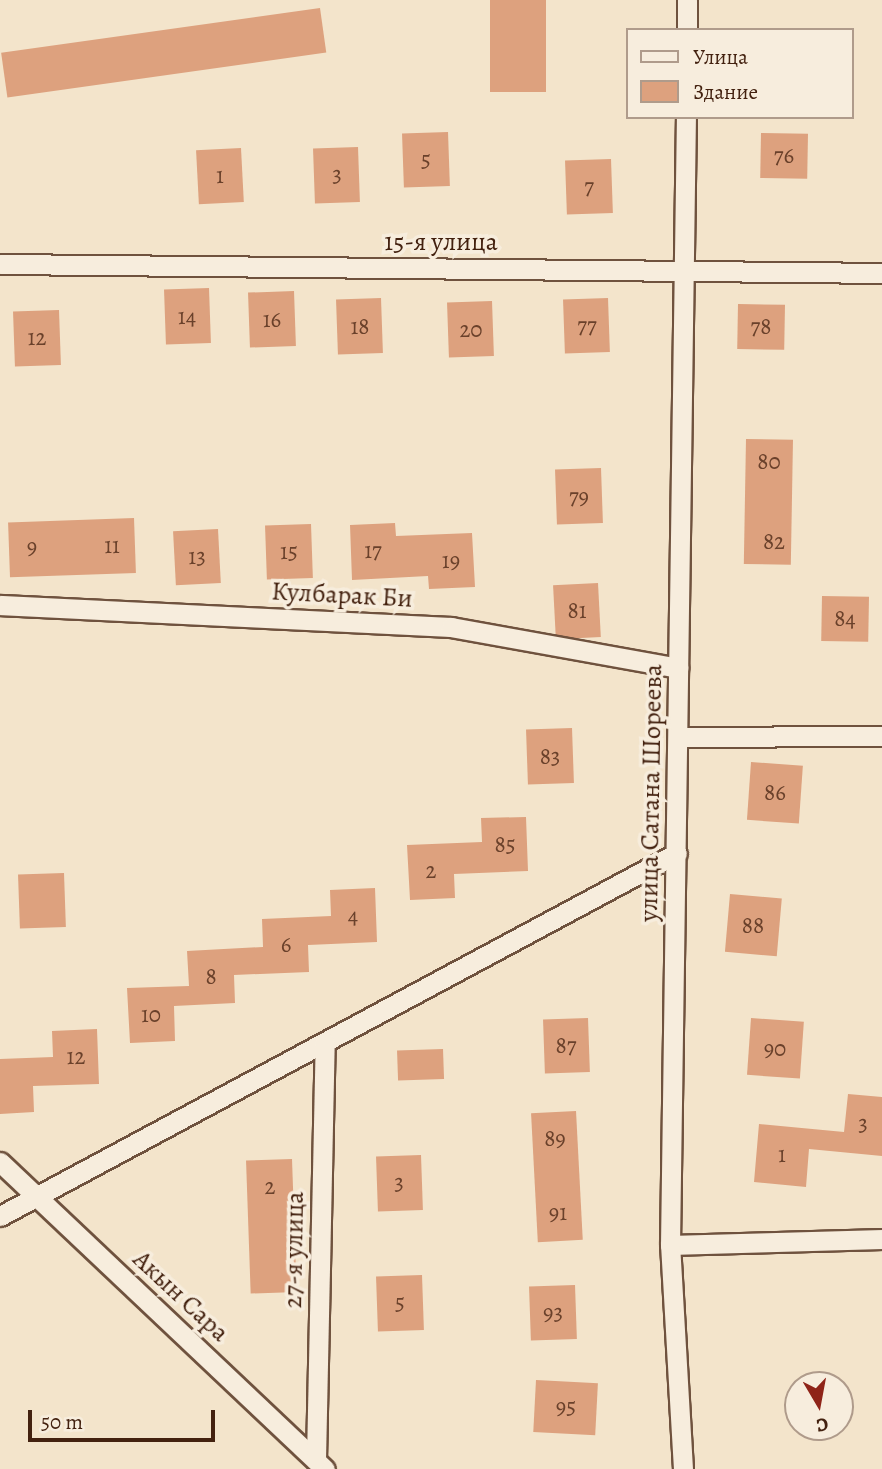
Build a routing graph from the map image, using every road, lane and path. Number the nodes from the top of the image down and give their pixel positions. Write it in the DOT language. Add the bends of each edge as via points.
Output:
graph roads {
  1 [pos="687,0"];
  2 [pos="687,28"];
  3 [pos="685,119"];
  4 [pos="0,264"];
  5 [pos="684,270"];
  6 [pos="882,273"];
  7 [pos="0,605"];
  8 [pos="678,668"];
  9 [pos="882,736"];
  10 [pos="679,737"];
  11 [pos="677,853"];
  12 [pos="325,1042"];
  13 [pos="0,1162"];
  14 [pos="37,1196"];
  15 [pos="0,1216"];
  16 [pos="882,1239"];
  17 [pos="670,1245"];
  18 [pos="321,1464"];
  19 [pos="683,1469"];
  1 -- 2 [label="street"];
  3 -- 5 [label="street, улица Сатана Шореева"];
  4 -- 5 [label="street, 15-я улица"];
  5 -- 6 [label="street, 15-я улица"];
  5 -- 8 [label="street, улица Сатана Шореева"];
  7 -- 8 [label="street, Кулбарак Би" via="451,627"];
  8 -- 10 [label="street, улица Сатана Шореева"];
  9 -- 10 [label="street"];
  10 -- 11 [label="street, улица Сатана Шореева"];
  11 -- 12 [label="street"];
  11 -- 17 [label="street, улица Сатана Шореева"];
  12 -- 14 [label="street"];
  12 -- 18 [label="street, 27-я улица"];
  13 -- 14 [label="street, Акын Сара"];
  14 -- 15 [label="street"];
  14 -- 18 [label="street, Акын Сара"];
  16 -- 17 [label="street"];
  17 -- 19 [label="street, улица Сатана Шореева"];
}
